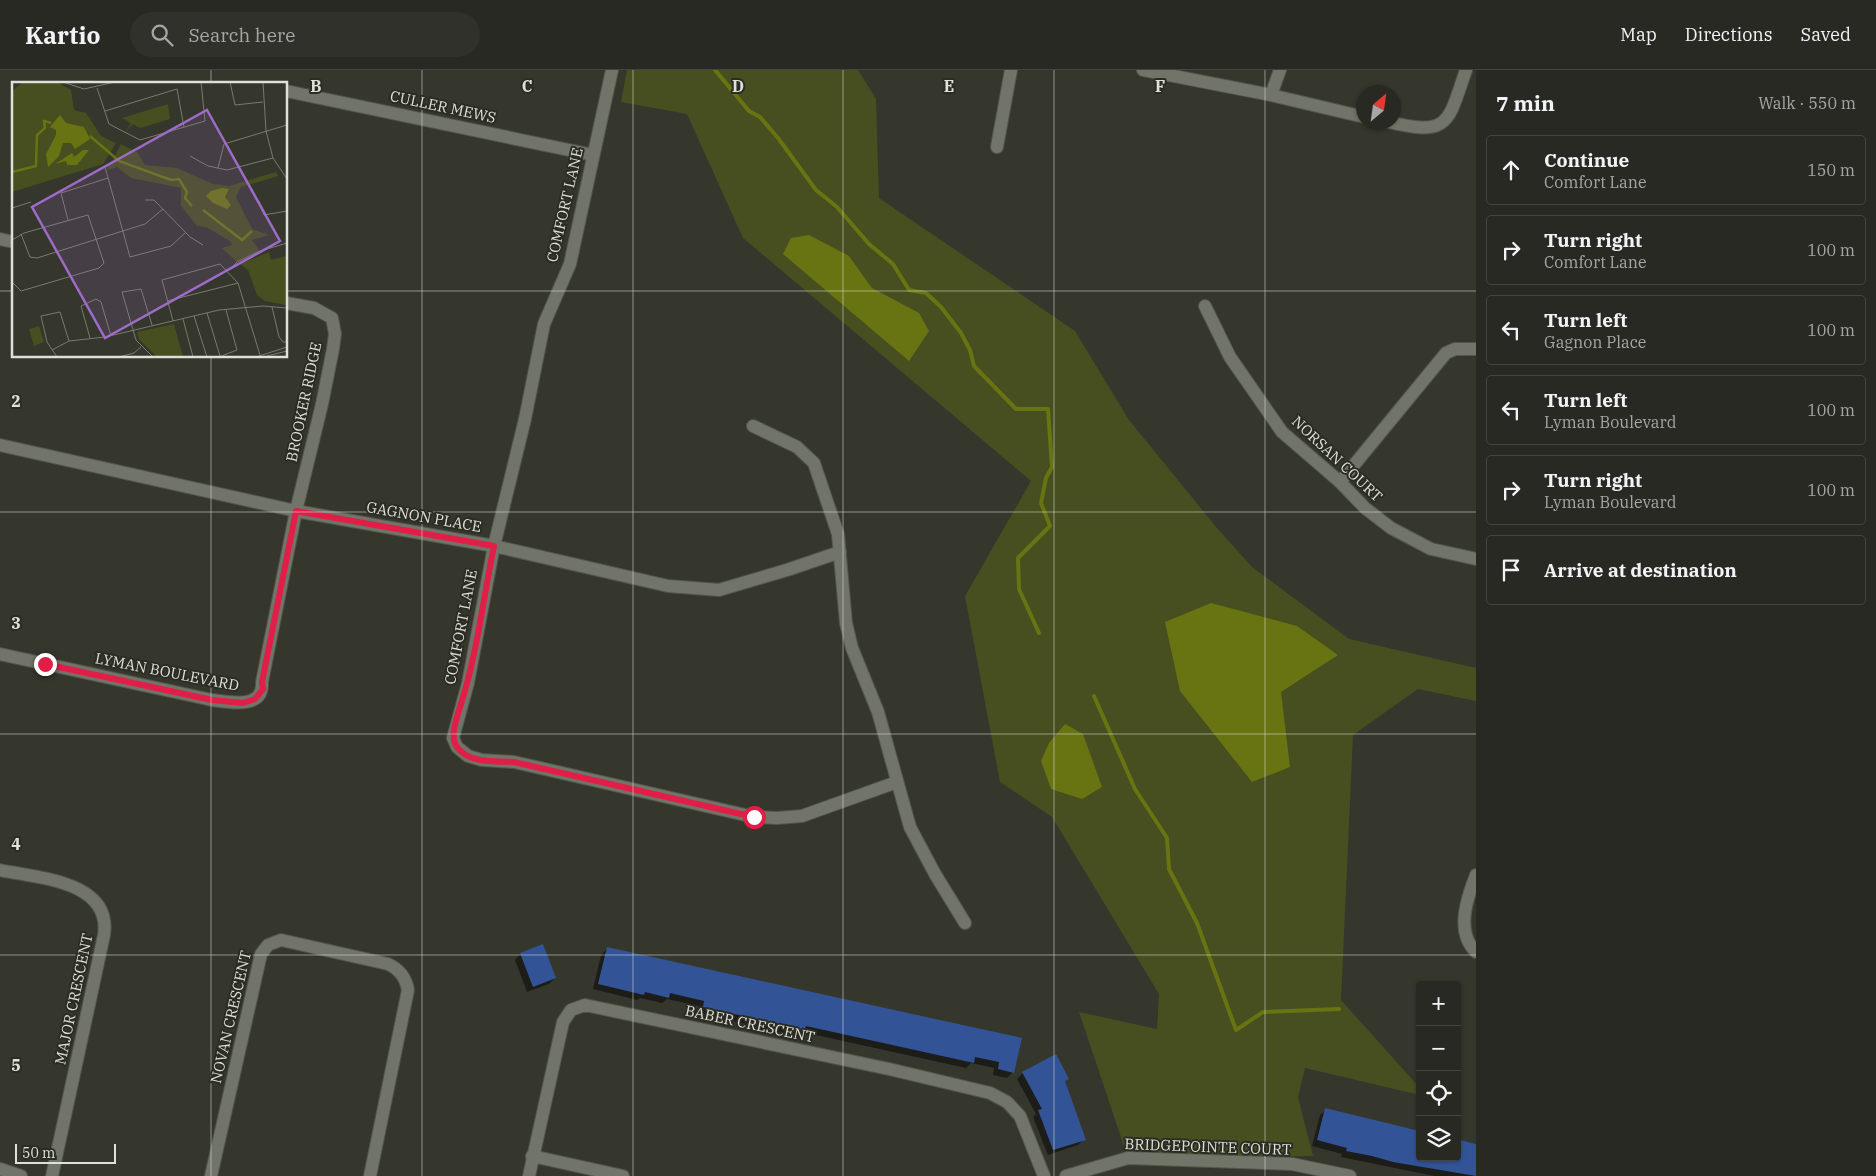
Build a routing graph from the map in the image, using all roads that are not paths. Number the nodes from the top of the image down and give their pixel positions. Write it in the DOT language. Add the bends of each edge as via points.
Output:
graph roads {
  1 [pos="612,70"];
  2 [pos="1011,70"];
  3 [pos="1143,70"];
  4 [pos="1280,70"];
  5 [pos="1466,70"];
  6 [pos="288,91"];
  7 [pos="1271,95"];
  8 [pos="1356,114"];
  9 [pos="1401,125"];
  10 [pos="997,147"];
  11 [pos="593,155"];
  12 [pos="288,303"];
  13 [pos="1206,306"];
  14 [pos="1476,349"];
  15 [pos="753,426"];
  16 [pos="0,444"];
  17 [pos="1340,482"];
  18 [pos="296,511"];
  19 [pos="494,546"];
  20 [pos="840,552"];
  21 [pos="1476,559"];
  22 [pos="0,654"];
  23 [pos="897,782"];
  24 [pos="0,870"];
  25 [pos="1476,875"];
  26 [pos="966,922"];
  27 [pos="1476,952"];
  28 [pos="532,1156"];
  29 [pos="0,1169"];
  30 [pos="21,1176"];
  31 [pos="52,1176"];
  32 [pos="211,1176"];
  33 [pos="370,1176"];
  34 [pos="529,1176"];
  35 [pos="623,1176"];
  36 [pos="1044,1176"];
  37 [pos="1066,1176"];
  38 [pos="1350,1176"];
  1 -- 11 [label="street, COMFORT LANE"];
  2 -- 10 [label="street"];
  3 -- 7 [label="street"];
  4 -- 7 [label="street"];
  5 -- 9 [label="street" via="1448,118 1427,129"];
  6 -- 11 [label="street, CULLER MEWS"];
  7 -- 8 [label="street"];
  11 -- 19 [label="street, COMFORT LANE" via="570,264 544,324"];
  12 -- 18 [label="street, BROOKER RIDGE" via="314,308 332,318 335,334"];
  13 -- 17 [label="street, NORSAN COURT" via="1230,357 1282,432"];
  14 -- 17 [label="street" via="1455,349 1446,353"];
  15 -- 20 [label="street" via="797,447 814,464 838,534"];
  16 -- 18 [label="street, GAGNON PLACE"];
  17 -- 21 [label="street, NORSAN COURT" via="1365,508 1412,540 1431,549"];
  18 -- 19 [label="street, GAGNON PLACE"];
  18 -- 22 [label="street, LYMAN BOULEVARD" via="263,689 255,699 248,702 212,700"];
  19 -- 20 [label="street, GAGNON PLACE" via="668,586 719,590"];
  19 -- 23 [label="street, COMFORT LANE" via="468,684 453,738 457,747 468,756 514,762 754,817 802,816"];
  20 -- 23 [label="street" via="846,623 852,648 878,712"];
  23 -- 26 [label="street" via="910,827"];
  24 -- 31 [label="street, MAJOR CRESCENT" via="82,890 98,904 105,921"];
  25 -- 27 [label="street" via="1466,900 1464,932"];
  28 -- 34 [label="street, BABER CRESCENT"];
  28 -- 35 [label="street"];
  28 -- 36 [label="street, BABER CRESCENT" via="565,1019 573,1008 587,1005 990,1093 1007,1102 1020,1116"];
  29 -- 30 [label="street"];
  32 -- 33 [label="street, NOVAN CRESCENT" via="261,954 268,944 281,940 388,964 398,970 406,982 408,990"];
  37 -- 38 [label="street, BRIDGEPOINTE COURT" via="1128,1158 1292,1164"];
}
